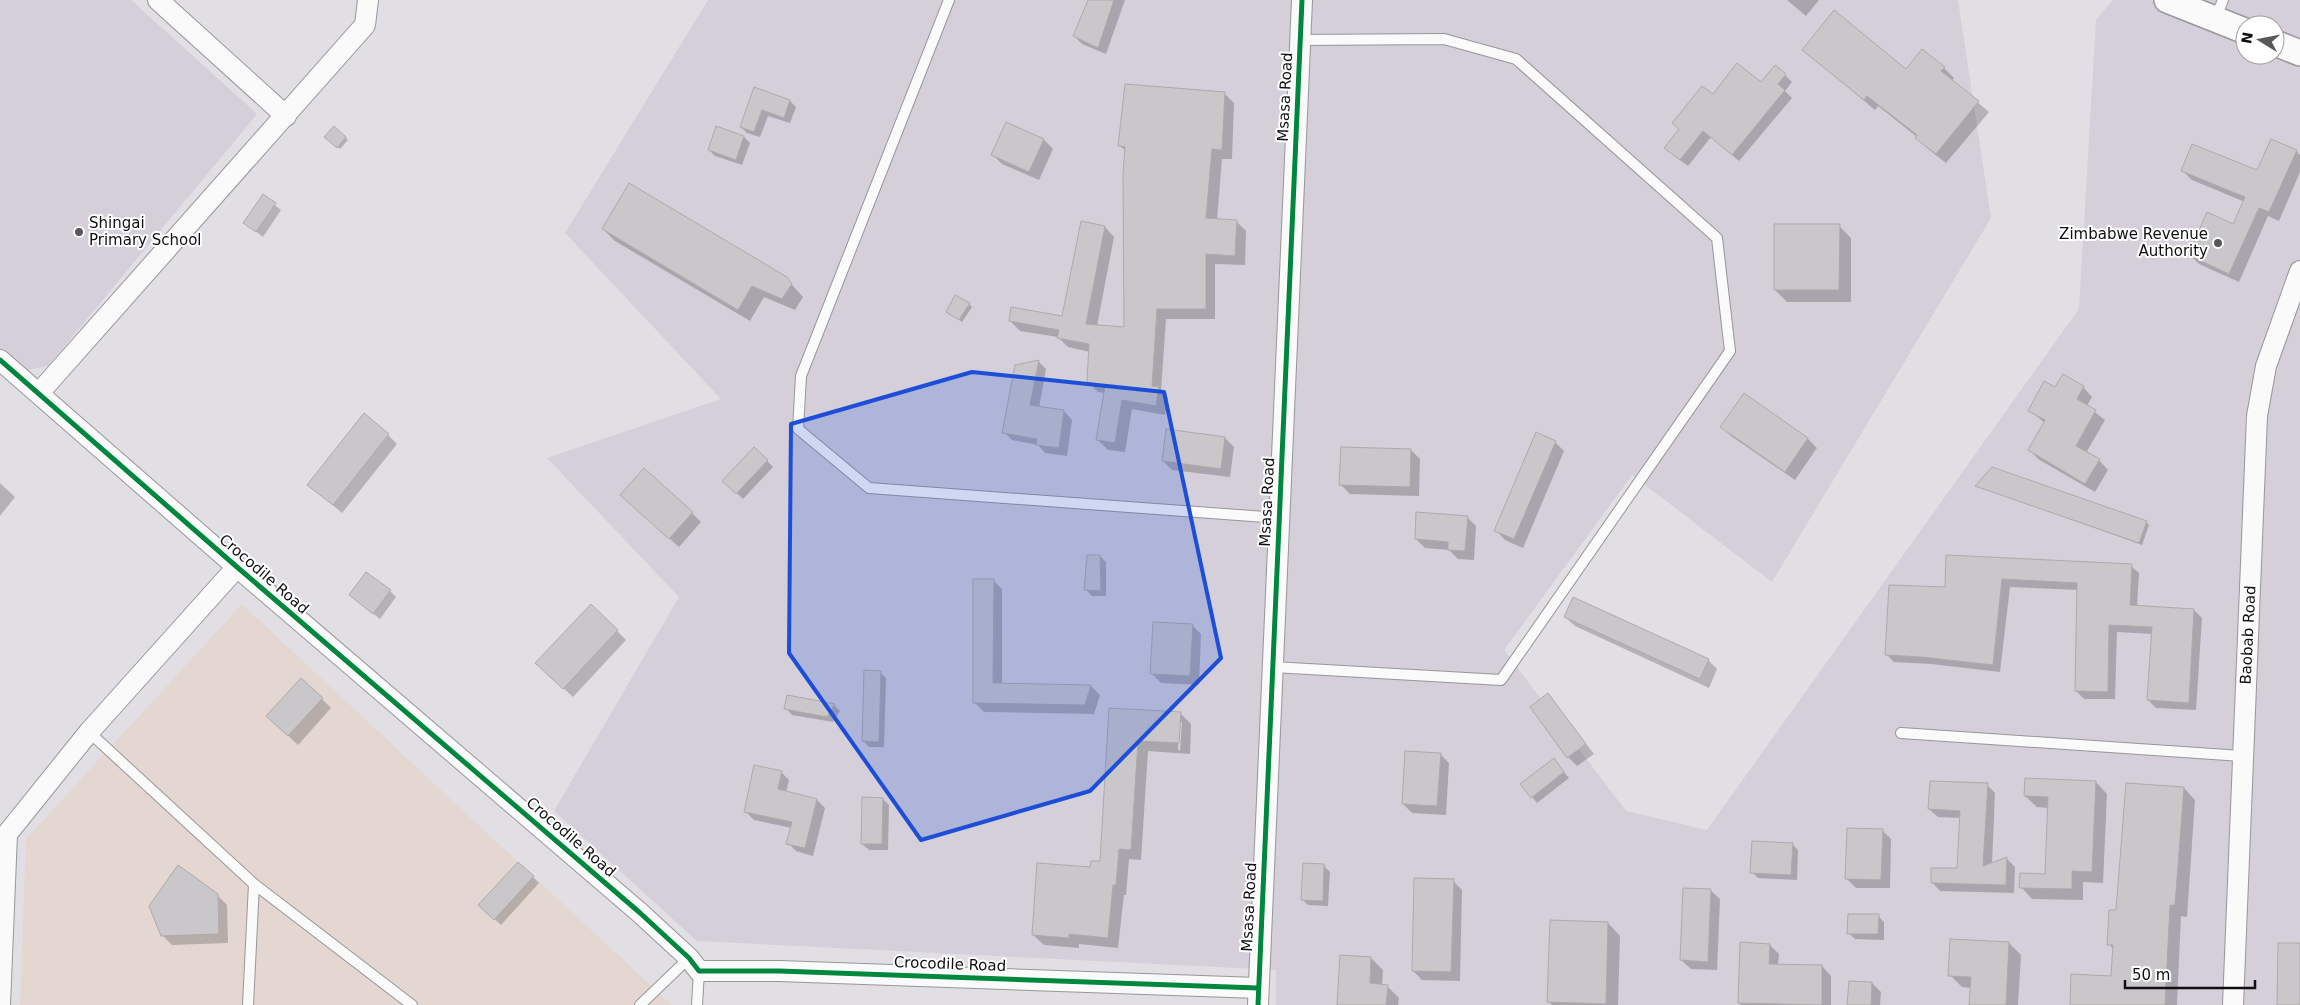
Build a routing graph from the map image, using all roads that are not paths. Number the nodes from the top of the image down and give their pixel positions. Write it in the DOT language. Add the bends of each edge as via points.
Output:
graph roads {
  1 [pos="158,0"];
  2 [pos="368,0"];
  3 [pos="949,0"];
  4 [pos="1302,0"];
  5 [pos="2167,0"];
  6 [pos="2219,9"];
  7 [pos="2235,23"];
  8 [pos="1300,40"];
  9 [pos="2285,47"];
  10 [pos="2300,53"];
  11 [pos="286,116"];
  12 [pos="2300,271"];
  13 [pos="0,360"];
  14 [pos="39,393"];
  15 [pos="1279,518"];
  16 [pos="237,568"];
  17 [pos="1273,667"];
  18 [pos="89,732"];
  19 [pos="1900,733"];
  20 [pos="2242,756"];
  21 [pos="4,831"];
  22 [pos="254,884"];
  23 [pos="694,964"];
  24 [pos="1258,996"];
  25 [pos="0,1005"];
  26 [pos="248,1005"];
  27 [pos="412,1005"];
  28 [pos="640,1005"];
  29 [pos="697,1005"];
  30 [pos="2232,1005"];
  1 -- 11 [label="street"];
  2 -- 11 [label="street" via="364,25"];
  3 -- 15 [label="lane" via="800,376 798,429 868,488"];
  4 -- 8 [label="street, Msasa Road"];
  5 -- 6 [label="street"];
  6 -- 7 [label="street"];
  8 -- 15 [label="street, Msasa Road"];
  8 -- 17 [label="lane" via="1444,39 1516,59 1717,238 1730,351 1502,680"];
  9 -- 10 [label="street"];
  11 -- 14 [label="street"];
  12 -- 20 [label="street, Baobab Road" via="2266,366 2258,416"];
  13 -- 14 [label="street, Crocodile Road"];
  14 -- 16 [label="street, Crocodile Road"];
  15 -- 17 [label="street, Msasa Road"];
  16 -- 18 [label="street"];
  16 -- 23 [label="street, Crocodile Road" via="639,912"];
  17 -- 24 [label="street, Msasa Road"];
  18 -- 21 [label="street"];
  18 -- 22 [label="lane"];
  19 -- 20 [label="lane"];
  20 -- 30 [label="street, Baobab Road"];
  21 -- 25 [label="street"];
  22 -- 26 [label="lane"];
  22 -- 27 [label="lane"];
  23 -- 24 [label="street, Crocodile Road"];
  23 -- 28 [label="lane"];
  23 -- 29 [label="lane"];
}
